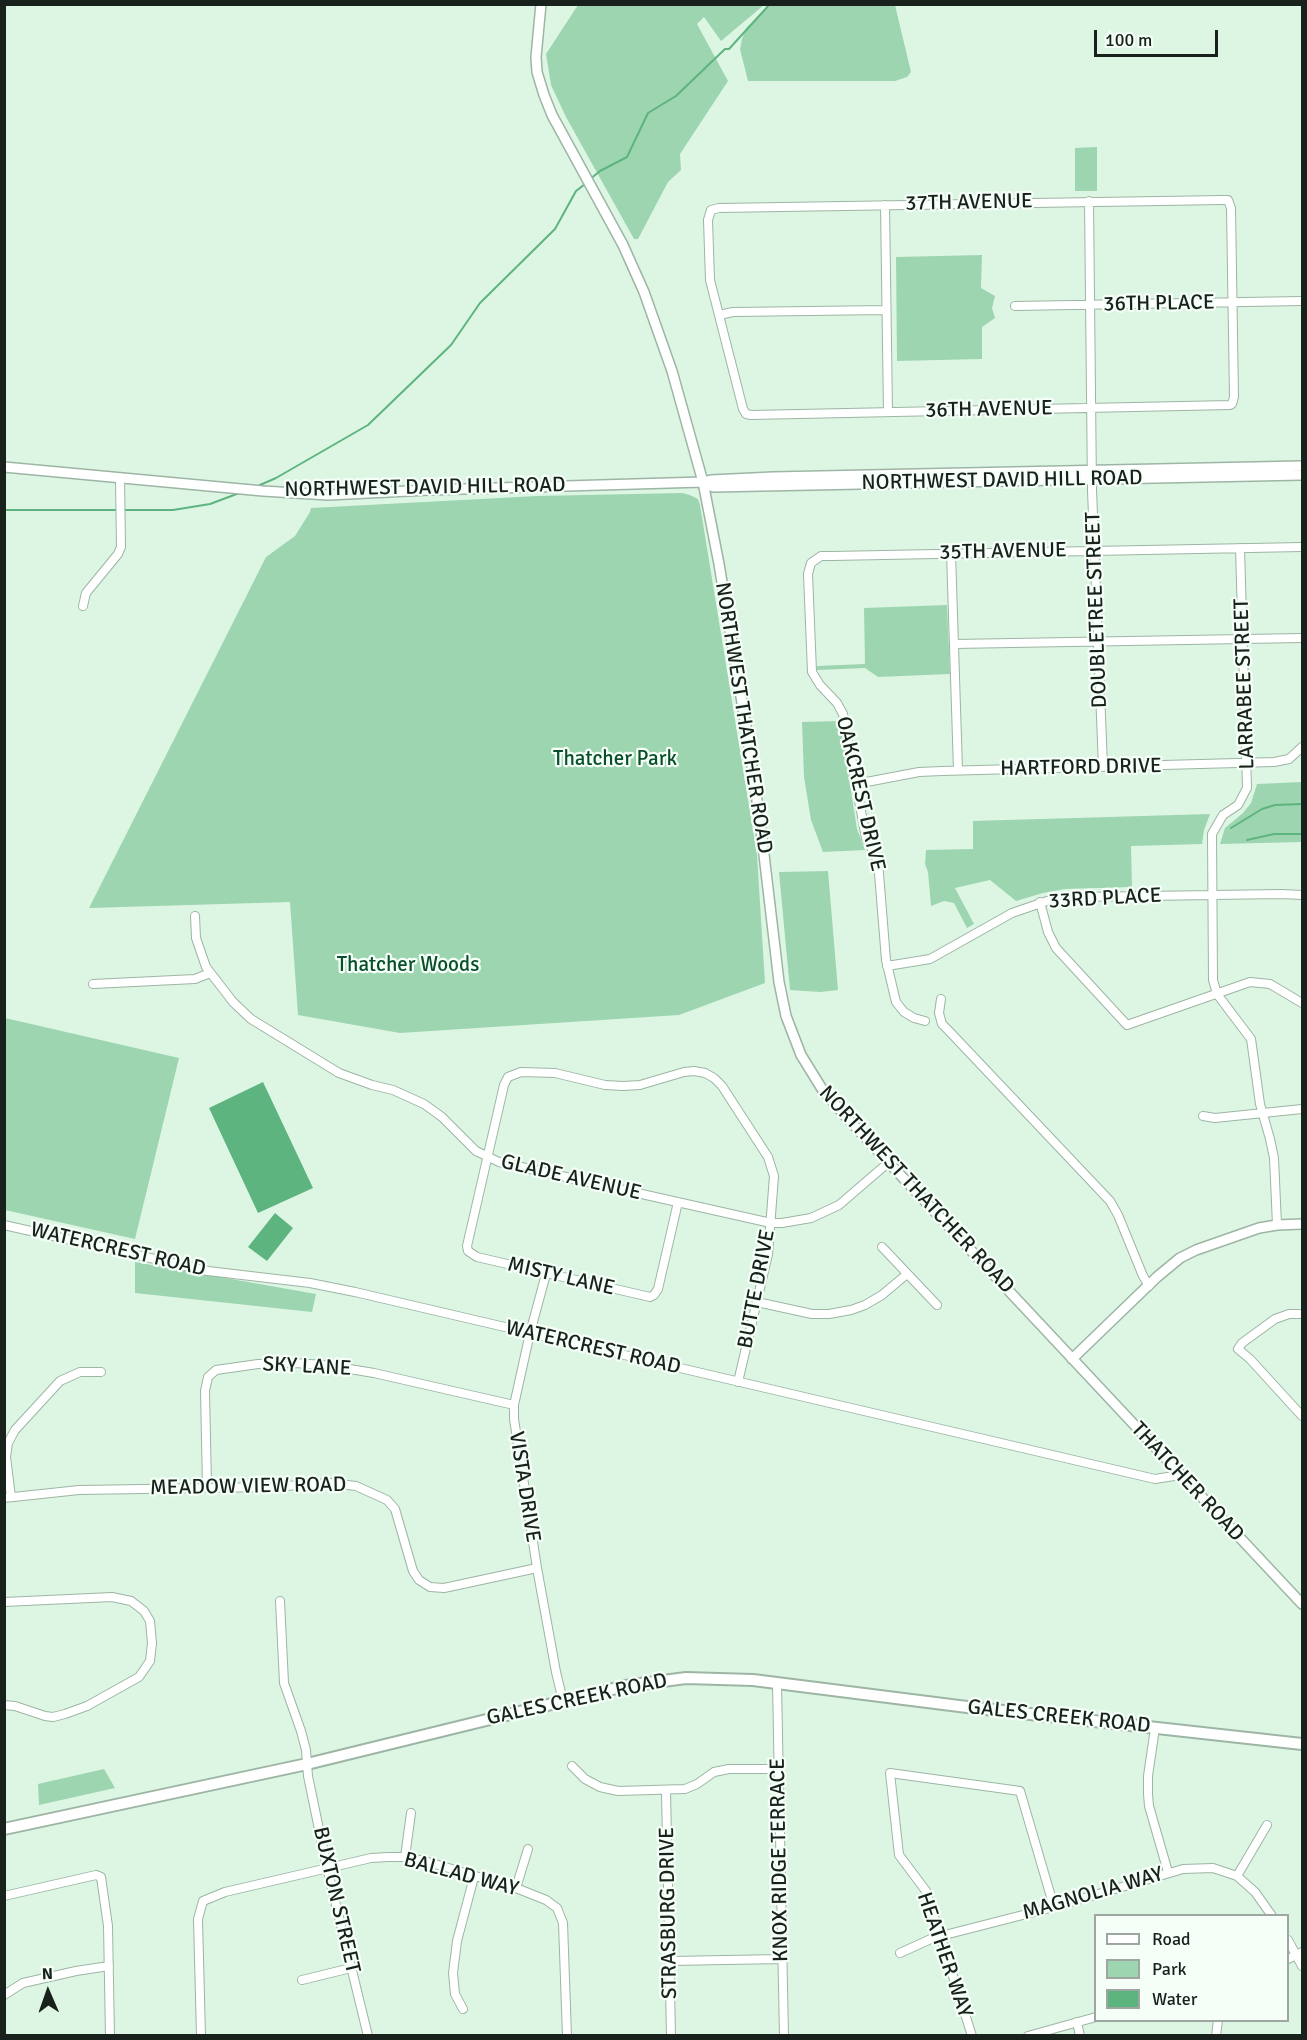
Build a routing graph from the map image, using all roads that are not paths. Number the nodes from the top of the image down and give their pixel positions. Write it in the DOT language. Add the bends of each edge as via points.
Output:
graph roads {
  1 [pos="541,4"];
  2 [pos="1089,201"];
  3 [pos="885,205"];
  4 [pos="1302,301"];
  5 [pos="1232,302"];
  6 [pos="1089,305"];
  7 [pos="1015,306"];
  8 [pos="886,310"];
  9 [pos="719,315"];
  10 [pos="1091,408"];
  11 [pos="888,412"];
  12 [pos="4,466"];
  13 [pos="1302,466"];
  14 [pos="1092,475"];
  15 [pos="1302,475"];
  16 [pos="120,478"];
  17 [pos="703,482"];
  18 [pos="1302,547"];
  19 [pos="1240,548"];
  20 [pos="1094,550"];
  21 [pos="951,553"];
  22 [pos="813,560"];
  23 [pos="83,606"];
  24 [pos="1302,638"];
  25 [pos="1243,639"];
  26 [pos="1098,642"];
  27 [pos="954,644"];
  28 [pos="1302,747"];
  29 [pos="1248,764"];
  30 [pos="1103,767"];
  31 [pos="958,770"];
  32 [pos="856,784"];
  33 [pos="1212,895"];
  34 [pos="1302,895"];
  35 [pos="1040,902"];
  36 [pos="195,916"];
  37 [pos="887,966"];
  38 [pos="210,973"];
  39 [pos="93,984"];
  40 [pos="1217,993"];
  41 [pos="941,999"];
  42 [pos="1302,1002"];
  43 [pos="925,1021"];
  44 [pos="1302,1109"];
  45 [pos="1262,1112"];
  46 [pos="1203,1116"];
  47 [pos="487,1157"];
  48 [pos="889,1162"];
  49 [pos="678,1202"];
  50 [pos="771,1222"];
  51 [pos="1302,1224"];
  52 [pos="4,1225"];
  53 [pos="1278,1225"];
  54 [pos="882,1247"];
  55 [pos="546,1274"];
  56 [pos="907,1274"];
  57 [pos="1149,1286"];
  58 [pos="757,1302"];
  59 [pos="937,1305"];
  60 [pos="1302,1314"];
  61 [pos="530,1333"];
  62 [pos="1072,1359"];
  63 [pos="101,1372"];
  64 [pos="738,1382"];
  65 [pos="514,1405"];
  66 [pos="1302,1416"];
  67 [pos="1180,1475"];
  68 [pos="207,1487"];
  69 [pos="8,1498"];
  70 [pos="537,1568"];
  71 [pos="280,1601"];
  72 [pos="4,1602"];
  73 [pos="1302,1604"];
  74 [pos="777,1684"];
  75 [pos="563,1701"];
  76 [pos="4,1705"];
  77 [pos="1155,1728"];
  78 [pos="1302,1744"];
  79 [pos="307,1764"];
  80 [pos="572,1766"];
  81 [pos="778,1768"];
  82 [pos="666,1791"];
  83 [pos="411,1813"];
  84 [pos="1267,1825"];
  85 [pos="4,1829"];
  86 [pos="528,1849"];
  87 [pos="405,1857"];
  88 [pos="327,1868"];
  89 [pos="1168,1872"];
  90 [pos="1238,1876"];
  91 [pos="474,1877"];
  92 [pos="516,1888"];
  93 [pos="4,1896"];
  94 [pos="1054,1907"];
  95 [pos="1271,1914"];
  96 [pos="941,1937"];
  97 [pos="900,1953"];
  98 [pos="1295,1956"];
  99 [pos="782,1959"];
  100 [pos="670,1961"];
  101 [pos="109,1966"];
  102 [pos="1302,1966"];
  103 [pos="351,1968"];
  104 [pos="302,1980"];
  105 [pos="4,1995"];
  106 [pos="463,2009"];
  107 [pos="1094,2017"];
  108 [pos="1077,2022"];
  109 [pos="110,2036"];
  110 [pos="201,2036"];
  111 [pos="368,2036"];
  112 [pos="567,2036"];
  113 [pos="671,2036"];
  114 [pos="784,2036"];
  115 [pos="972,2036"];
  116 [pos="1028,2036"];
  117 [pos="1080,2036"];
  1 -- 17 [label="street, NORTHWEST THATCHER ROAD" via="536,48 539,80 552,115 634,268 655,319"];
  2 -- 3 [label="street, 37TH AVENUE"];
  2 -- 5 [label="street, 37TH AVENUE" via="1228,200"];
  2 -- 6 [label="street, DOUBLETREE STREET"];
  3 -- 8 [label="street"];
  3 -- 9 [label="street, 37TH AVENUE" via="711,210 709,269"];
  4 -- 5 [label="street, 36TH PLACE"];
  5 -- 6 [label="street, 36TH PLACE"];
  5 -- 10 [label="street, 36TH AVENUE" via="1232,404"];
  6 -- 7 [label="street, 36TH PLACE"];
  6 -- 10 [label="street, DOUBLETREE STREET"];
  8 -- 9 [label="street"];
  8 -- 11 [label="street"];
  9 -- 11 [label="street, 36TH AVENUE" via="746,414"];
  10 -- 11 [label="street, 36TH AVENUE"];
  10 -- 14 [label="street, DOUBLETREE STREET"];
  12 -- 16 [label="street, NORTHWEST DAVID HILL ROAD"];
  13 -- 14 [label="street, NORTHWEST DAVID HILL ROAD"];
  14 -- 15 [label="street, NORTHWEST DAVID HILL ROAD"];
  14 -- 17 [label="street, NORTHWEST DAVID HILL ROAD" via="712,487"];
  14 -- 20 [label="street, DOUBLETREE STREET"];
  16 -- 17 [label="street, NORTHWEST DAVID HILL ROAD" via="328,495"];
  16 -- 23 [label="street" via="121,547 87,593"];
  17 -- 48 [label="street, NORTHWEST THATCHER ROAD" via="747,733 786,1016 814,1078"];
  18 -- 19 [label="street, 35TH AVENUE"];
  19 -- 20 [label="street, 35TH AVENUE"];
  19 -- 25 [label="street, LARRABEE STREET"];
  20 -- 21 [label="street, 35TH AVENUE"];
  20 -- 26 [label="street, DOUBLETREE STREET"];
  21 -- 22 [label="street, 35TH AVENUE" via="826,556"];
  21 -- 27 [label="street"];
  22 -- 32 [label="street, OAKCREST DRIVE" via="808,570 812,672 842,711"];
  24 -- 25 [label="street"];
  25 -- 26 [label="street"];
  25 -- 29 [label="street, LARRABEE STREET"];
  26 -- 27 [label="street"];
  26 -- 30 [label="street, DOUBLETREE STREET"];
  27 -- 31 [label="street"];
  28 -- 29 [label="street, HARTFORD DRIVE" via="1283,761"];
  29 -- 30 [label="street, HARTFORD DRIVE"];
  29 -- 33 [label="street, LARRABEE STREET" via="1244,795 1238,805 1223,815 1212,834"];
  30 -- 31 [label="street, HARTFORD DRIVE"];
  31 -- 32 [label="street, HARTFORD DRIVE" via="919,772"];
  32 -- 37 [label="street, OAKCREST DRIVE" via="866,838 878,861"];
  33 -- 34 [label="street, 33RD PLACE"];
  33 -- 35 [label="street, 33RD PLACE" via="1068,897"];
  33 -- 40 [label="street, LARRABEE STREET" via="1213,980"];
  35 -- 37 [label="street, 33RD PLACE" via="1012,913 930,959"];
  35 -- 40 [label="street" via="1056,948 1127,1025"];
  36 -- 38 [label="street, GLADE AVENUE" via="197,942"];
  37 -- 43 [label="street, OAKCREST DRIVE" via="896,1002 904,1012"];
  38 -- 39 [label="street" via="195,978"];
  38 -- 47 [label="street, GLADE AVENUE" via="251,1019 333,1070 424,1104"];
  40 -- 42 [label="street" via="1258,981 1281,988"];
  40 -- 45 [label="street, LARRABEE STREET" via="1251,1039"];
  41 -- 57 [label="street" via="942,1024 1110,1201"];
  44 -- 45 [label="street"];
  45 -- 46 [label="street"];
  45 -- 53 [label="street, LARRABEE STREET" via="1274,1158"];
  47 -- 49 [label="street, GLADE AVENUE"];
  47 -- 50 [label="street, BUTTE DRIVE" via="505,1081 514,1074 555,1073 623,1086 684,1072 705,1073 722,1086 768,1157 774,1176"];
  47 -- 55 [label="street, MISTY LANE" via="467,1240 468,1251 477,1257"];
  48 -- 50 [label="street, GLADE AVENUE" via="824,1213"];
  48 -- 62 [label="street, NORTHWEST THATCHER ROAD"];
  49 -- 50 [label="street, GLADE AVENUE"];
  49 -- 55 [label="street, MISTY LANE" via="654,1295"];
  50 -- 58 [label="street, BUTTE DRIVE"];
  51 -- 53 [label="street"];
  52 -- 61 [label="street, WATERCREST ROAD" via="208,1271 310,1283"];
  53 -- 57 [label="street" via="1188,1254"];
  54 -- 56 [label="street"];
  55 -- 61 [label="street, VISTA DRIVE"];
  56 -- 58 [label="street" via="882,1295 850,1310 829,1314"];
  56 -- 59 [label="street"];
  57 -- 62 [label="street"];
  58 -- 64 [label="street, BUTTE DRIVE"];
  60 -- 66 [label="street" via="1275,1318 1238,1348"];
  61 -- 64 [label="street, WATERCREST ROAD"];
  61 -- 65 [label="street, VISTA DRIVE"];
  62 -- 67 [label="street, THATCHER ROAD"];
  63 -- 69 [label="street" via="80,1372 60,1381 15,1430 6,1457"];
  64 -- 67 [label="street, WATERCREST ROAD" via="1155,1479"];
  65 -- 68 [label="street, SKY LANE" via="353,1368 294,1363 216,1370 208,1377 205,1391"];
  65 -- 70 [label="street, VISTA DRIVE"];
  67 -- 73 [label="street, THATCHER ROAD"];
  68 -- 69 [label="street, MEADOW VIEW ROAD" via="79,1490"];
  68 -- 70 [label="street, MEADOW VIEW ROAD" via="331,1483 374,1493 395,1509 413,1572 430,1587 444,1588"];
  70 -- 75 [label="street, VISTA DRIVE"];
  71 -- 79 [label="street, BUXTON STREET" via="284,1683 301,1731"];
  72 -- 76 [label="street" via="112,1597 132,1601 150,1621 152,1643 150,1661 139,1677 87,1706 54,1717"];
  74 -- 75 [label="main road, GALES CREEK ROAD" via="678,1679 625,1686"];
  74 -- 77 [label="main road, GALES CREEK ROAD"];
  74 -- 81 [label="street, KNOX RIDGE TERRACE"];
  75 -- 79 [label="main road, GALES CREEK ROAD"];
  77 -- 78 [label="main road, GALES CREEK ROAD"];
  77 -- 89 [label="street" via="1148,1776 1149,1806"];
  79 -- 85 [label="main road, GALES CREEK ROAD"];
  79 -- 88 [label="street, BUXTON STREET"];
  80 -- 82 [label="street" via="585,1779 609,1790"];
  81 -- 82 [label="street" via="729,1768 685,1789"];
  81 -- 99 [label="street, KNOX RIDGE TERRACE"];
  82 -- 100 [label="street, STRASBURG DRIVE"];
  83 -- 87 [label="street"];
  84 -- 90 [label="street"];
  86 -- 92 [label="street"];
  87 -- 88 [label="street, BALLAD WAY" via="371,1858"];
  87 -- 91 [label="street, BALLAD WAY"];
  88 -- 103 [label="street, BUXTON STREET"];
  88 -- 110 [label="street, BALLAD WAY" via="225,1892 203,1901 198,1919"];
  89 -- 90 [label="street, MAGNOLIA WAY" via="1213,1868"];
  89 -- 94 [label="street, MAGNOLIA WAY"];
  90 -- 95 [label="street, MAGNOLIA WAY"];
  91 -- 92 [label="street, BALLAD WAY"];
  91 -- 106 [label="street" via="453,1973 455,1994"];
  92 -- 112 [label="street, BALLAD WAY" via="557,1908 563,1923"];
  93 -- 101 [label="street" via="101,1877"];
  94 -- 96 [label="street, MAGNOLIA WAY"];
  94 -- 96 [label="street, HEATHER WAY" via="1020,1791 890,1773 899,1855 926,1892"];
  96 -- 97 [label="street, MAGNOLIA WAY"];
  96 -- 115 [label="street, HEATHER WAY"];
  98 -- 102 [label="street"];
  99 -- 100 [label="street"];
  99 -- 114 [label="street, KNOX RIDGE TERRACE"];
  100 -- 113 [label="street, STRASBURG DRIVE"];
  101 -- 105 [label="street" via="23,1983"];
  101 -- 109 [label="street"];
  103 -- 104 [label="street"];
  103 -- 111 [label="street, BUXTON STREET"];
  107 -- 108 [label="street"];
  108 -- 116 [label="street"];
  108 -- 117 [label="street"];
}
